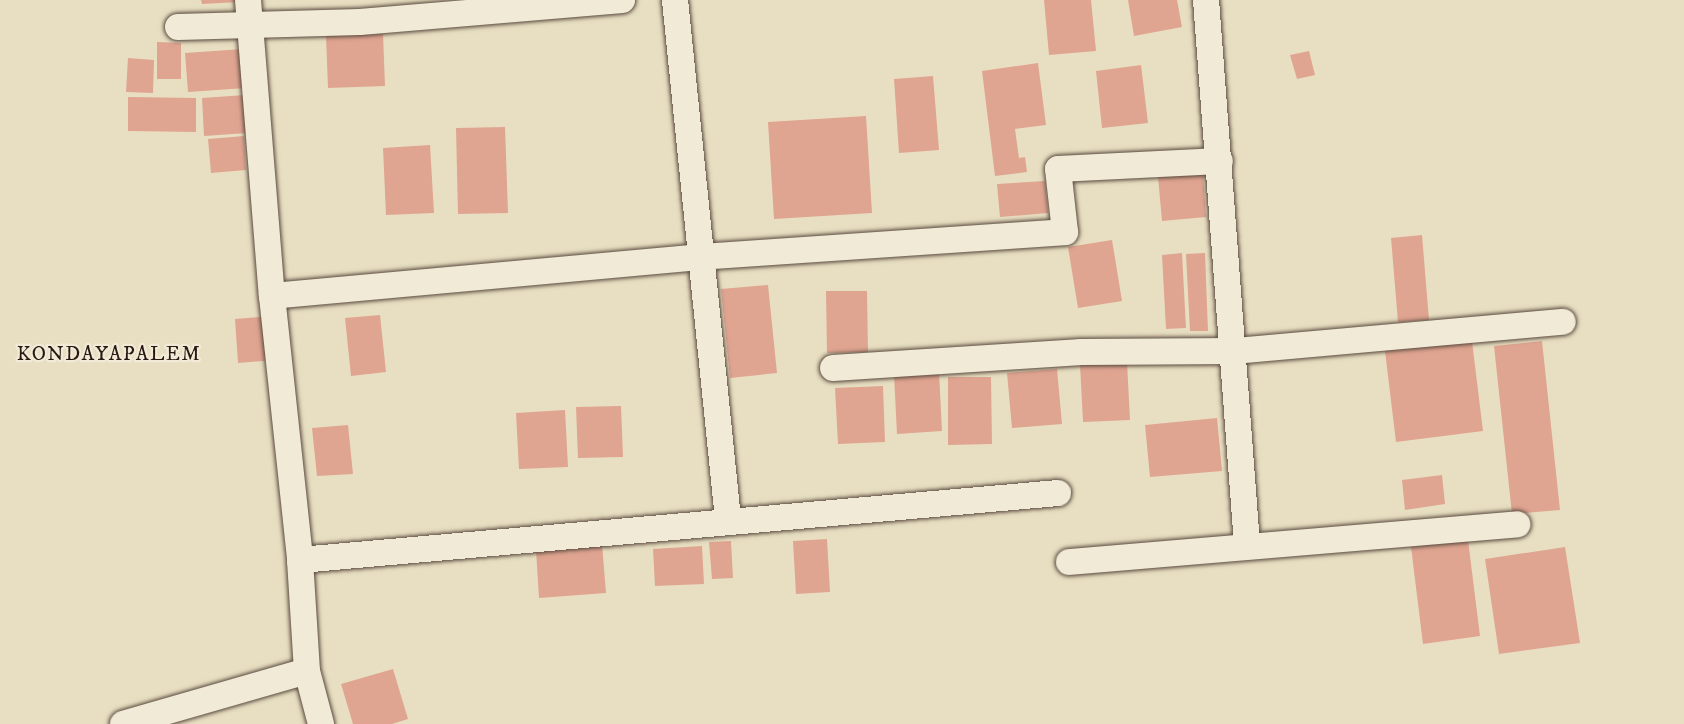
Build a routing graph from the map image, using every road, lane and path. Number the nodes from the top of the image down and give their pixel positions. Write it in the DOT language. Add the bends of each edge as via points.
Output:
graph roads {
  1 [pos="248,0"];
  2 [pos="622,0"];
  3 [pos="675,0"];
  4 [pos="1206,0"];
  5 [pos="251,25"];
  6 [pos="178,27"];
  7 [pos="1220,160"];
  8 [pos="700,257"];
  9 [pos="272,296"];
  10 [pos="1563,322"];
  11 [pos="1235,351"];
  12 [pos="833,368"];
  13 [pos="1058,493"];
  14 [pos="728,519"];
  15 [pos="1517,524"];
  16 [pos="1247,544"];
  17 [pos="300,560"];
  18 [pos="1069,562"];
  19 [pos="307,671"];
  20 [pos="123,724"];
  21 [pos="321,724"];
  1 -- 5 [label="street"];
  2 -- 5 [label="street" via="360,22"];
  3 -- 8 [label="street"];
  4 -- 7 [label="street"];
  5 -- 6 [label="street"];
  5 -- 9 [label="street"];
  7 -- 8 [label="street" via="1058,169 1065,232"];
  7 -- 11 [label="street"];
  8 -- 9 [label="street"];
  8 -- 14 [label="street"];
  9 -- 17 [label="street"];
  10 -- 11 [label="street"];
  11 -- 12 [label="street" via="1081,352"];
  11 -- 16 [label="street"];
  13 -- 14 [label="street"];
  14 -- 17 [label="street"];
  15 -- 16 [label="street"];
  16 -- 18 [label="street"];
  17 -- 19 [label="street"];
  19 -- 20 [label="street"];
  19 -- 21 [label="street"];
}
